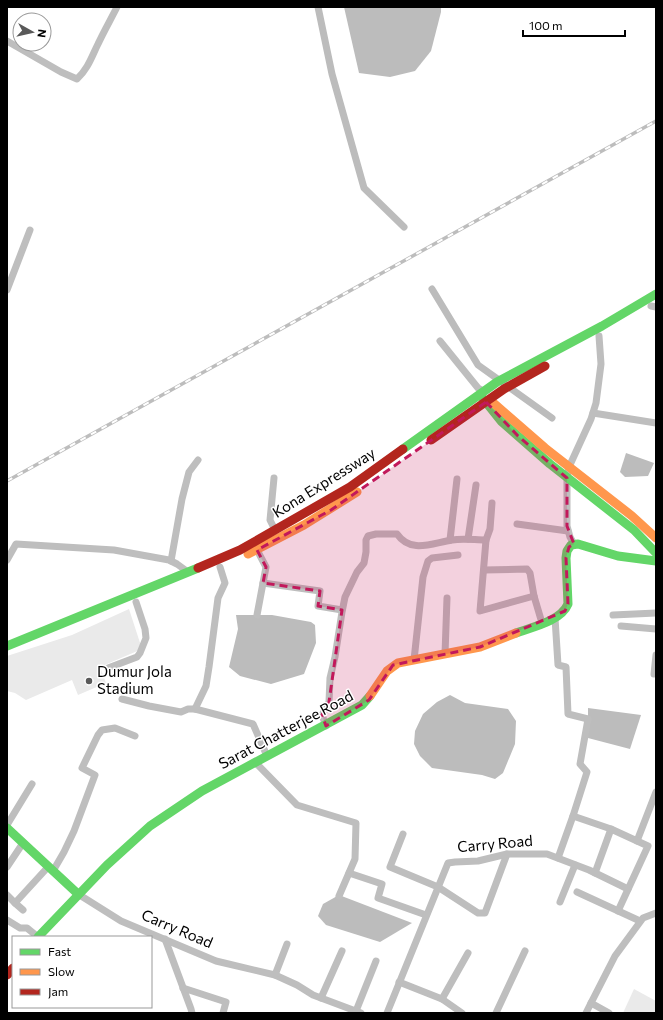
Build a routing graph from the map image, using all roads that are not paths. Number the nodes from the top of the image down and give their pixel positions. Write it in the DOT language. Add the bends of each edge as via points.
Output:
graph roads {
  1 [pos="117,7"];
  2 [pos="7,41"];
  3 [pos="30,230"];
  4 [pos="7,290"];
  5 [pos="656,294"];
  6 [pos="654,305"];
  7 [pos="599,336"];
  8 [pos="440,341"];
  9 [pos="480,391"];
  10 [pos="487,401"];
  11 [pos="593,413"];
  12 [pos="656,423"];
  13 [pos="198,460"];
  14 [pos="569,466"];
  15 [pos="274,478"];
  16 [pos="567,478"];
  17 [pos="457,479"];
  18 [pos="476,485"];
  19 [pos="492,503"];
  20 [pos="517,524"];
  21 [pos="275,530"];
  22 [pos="568,531"];
  23 [pos="656,538"];
  24 [pos="468,539"];
  25 [pos="450,540"];
  26 [pos="486,540"];
  27 [pos="574,544"];
  28 [pos="257,550"];
  29 [pos="656,553"];
  30 [pos="458,555"];
  31 [pos="7,560"];
  32 [pos="171,561"];
  33 [pos="656,561"];
  34 [pos="220,567"];
  35 [pos="484,570"];
  36 [pos="188,572"];
  37 [pos="263,582"];
  38 [pos="534,596"];
  39 [pos="447,598"];
  40 [pos="136,602"];
  41 [pos="342,610"];
  42 [pos="656,613"];
  43 [pos="257,615"];
  44 [pos="613,615"];
  45 [pos="555,618"];
  46 [pos="542,623"];
  47 [pos="622,626"];
  48 [pos="656,629"];
  49 [pos="7,646"];
  50 [pos="7,654"];
  51 [pos="444,654"];
  52 [pos="656,655"];
  53 [pos="414,660"];
  54 [pos="108,668"];
  55 [pos="654,674"];
  56 [pos="122,699"];
  57 [pos="195,710"];
  58 [pos="326,726"];
  59 [pos="135,736"];
  60 [pos="267,756"];
  61 [pos="255,762"];
  62 [pos="32,784"];
  63 [pos="656,792"];
  64 [pos="573,816"];
  65 [pos="7,827"];
  66 [pos="611,829"];
  67 [pos="403,834"];
  68 [pos="636,841"];
  69 [pos="23,843"];
  70 [pos="507,854"];
  71 [pos="558,858"];
  72 [pos="575,865"];
  73 [pos="7,867"];
  74 [pos="51,869"];
  75 [pos="349,873"];
  76 [pos="594,873"];
  77 [pos="438,887"];
  78 [pos="628,889"];
  79 [pos="577,892"];
  80 [pos="78,894"];
  81 [pos="7,895"];
  82 [pos="339,896"];
  83 [pos="560,902"];
  84 [pos="15,903"];
  85 [pos="23,910"];
  86 [pos="618,911"];
  87 [pos="656,913"];
  88 [pos="426,915"];
  89 [pos="7,920"];
  90 [pos="640,921"];
  91 [pos="37,936"];
  92 [pos="39,936"];
  93 [pos="166,939"];
  94 [pos="287,944"];
  95 [pos="342,951"];
  96 [pos="525,951"];
  97 [pos="468,953"];
  98 [pos="376,961"];
  99 [pos="275,975"];
  100 [pos="399,982"];
  101 [pos="183,988"];
  102 [pos="321,998"];
  103 [pos="442,999"];
  104 [pos="591,1003"];
  105 [pos="358,1012"];
  106 [pos="192,1013"];
  107 [pos="223,1013"];
  108 [pos="387,1013"];
  109 [pos="462,1013"];
  110 [pos="496,1013"];
  111 [pos="586,1013"];
  112 [pos="609,1013"];
  1 -- 2 [label="street" via="91,61 77,79"];
  3 -- 4 [label="street"];
  5 -- 9 [label="main road, Kona Expressway"];
  6 -- 7 [label="main road, Kona Expressway"];
  7 -- 10 [label="main road, Kona Expressway"];
  7 -- 11 [label="street" via="600,370"];
  8 -- 9 [label="street"];
  9 -- 10 [label="main road"];
  9 -- 21 [label="main road, Kona Expressway" via="350,487"];
  10 -- 14 [label="main road"];
  10 -- 16 [label="main road" via="501,421"];
  10 -- 28 [label="main road, Kona Expressway" via="331,510"];
  11 -- 12 [label="street"];
  11 -- 14 [label="street"];
  13 -- 32 [label="street" via="189,472 183,492"];
  14 -- 16 [label="street"];
  14 -- 23 [label="main road"];
  15 -- 21 [label="street" via="270,520"];
  16 -- 22 [label="street"];
  16 -- 29 [label="main road" via="634,530"];
  17 -- 25 [label="street"];
  18 -- 24 [label="street"];
  19 -- 26 [label="street" via="490,529"];
  20 -- 22 [label="street"];
  21 -- 36 [label="main road, Kona Expressway" via="240,550"];
  22 -- 27 [label="street"];
  24 -- 25 [label="street"];
  24 -- 26 [label="street"];
  25 -- 41 [label="street" via="417,546 401,541 397,534 368,536 364,563 345,597"];
  26 -- 35 [label="street"];
  27 -- 33 [label="main road" via="618,556"];
  27 -- 45 [label="main road, Sarat Chatterjee Road" via="569,548 566,558 567,608"];
  28 -- 34 [label="main road, Kona Expressway"];
  28 -- 37 [label="street" via="266,567"];
  30 -- 53 [label="street" via="432,558 428,561 423,578"];
  31 -- 32 [label="street" via="16,544 114,550"];
  32 -- 36 [label="street"];
  34 -- 40 [label="main road, Kona Expressway"];
  34 -- 57 [label="street" via="225,583 218,598 206,686"];
  35 -- 38 [label="street" via="527,569"];
  35 -- 38 [label="street" via="480,611"];
  36 -- 49 [label="main road, Kona Expressway"];
  37 -- 41 [label="street" via="320,591 318,606"];
  37 -- 43 [label="street"];
  38 -- 46 [label="street"];
  39 -- 51 [label="street"];
  40 -- 50 [label="main road, Kona Expressway"];
  40 -- 54 [label="street" via="146,638 140,653 137,657"];
  41 -- 58 [label="street" via="330,678 329,702 322,715"];
  42 -- 44 [label="street"];
  45 -- 46 [label="main road, Sarat Chatterjee Road"];
  45 -- 64 [label="street" via="558,665 566,667 568,714 588,719 580,764 587,772"];
  46 -- 51 [label="main road, Sarat Chatterjee Road" via="480,647"];
  47 -- 48 [label="street"];
  51 -- 53 [label="main road, Sarat Chatterjee Road"];
  52 -- 55 [label="street"];
  53 -- 58 [label="main road, Sarat Chatterjee Road" via="393,665 369,700"];
  56 -- 57 [label="street" via="181,712"];
  57 -- 60 [label="street" via="253,724"];
  58 -- 60 [label="main road, Sarat Chatterjee Road"];
  59 -- 74 [label="street" via="114,728 102,730 98,735 82,768 95,775 74,831 64,852"];
  60 -- 61 [label="main road, Sarat Chatterjee Road"];
  61 -- 75 [label="street" via="297,805 356,823 355,859"];
  61 -- 80 [label="main road, Sarat Chatterjee Road" via="202,791 150,826"];
  62 -- 65 [label="street"];
  63 -- 68 [label="street"];
  64 -- 66 [label="street"];
  64 -- 71 [label="street"];
  65 -- 69 [label="main road, Carry Road"];
  66 -- 68 [label="street"];
  66 -- 76 [label="street"];
  67 -- 77 [label="street" via="390,867"];
  68 -- 78 [label="street" via="648,846"];
  69 -- 73 [label="street"];
  69 -- 74 [label="main road, Carry Road"];
  70 -- 71 [label="street, Carry Road" via="548,854"];
  70 -- 77 [label="street, Carry Road" via="478,861 450,862"];
  70 -- 77 [label="street" via="485,914"];
  71 -- 72 [label="street, Carry Road"];
  72 -- 76 [label="street, Carry Road"];
  72 -- 83 [label="street"];
  74 -- 80 [label="main road, Carry Road"];
  74 -- 84 [label="street"];
  75 -- 82 [label="street"];
  75 -- 88 [label="street" via="382,884 378,898"];
  76 -- 78 [label="street, Carry Road"];
  77 -- 88 [label="street, Carry Road"];
  78 -- 86 [label="street"];
  79 -- 86 [label="street"];
  80 -- 92 [label="main road, Sarat Chatterjee Road"];
  80 -- 93 [label="street, Carry Road" via="121,921"];
  81 -- 84 [label="street"];
  84 -- 85 [label="street"];
  86 -- 90 [label="street"];
  87 -- 90 [label="street"];
  88 -- 100 [label="street, Carry Road"];
  89 -- 91 [label="street" via="20,928 27,928"];
  90 -- 104 [label="street" via="615,956"];
  93 -- 99 [label="street, Carry Road" via="216,961"];
  93 -- 101 [label="street"];
  94 -- 99 [label="street"];
  95 -- 102 [label="street"];
  96 -- 110 [label="street"];
  97 -- 103 [label="street"];
  98 -- 105 [label="street"];
  99 -- 102 [label="street, Carry Road"];
  100 -- 103 [label="street"];
  100 -- 108 [label="street, Carry Road"];
  101 -- 106 [label="street"];
  101 -- 107 [label="street" via="226,1002"];
  102 -- 105 [label="street, Carry Road"];
  103 -- 109 [label="street"];
  104 -- 111 [label="street"];
  104 -- 112 [label="street"];
}
